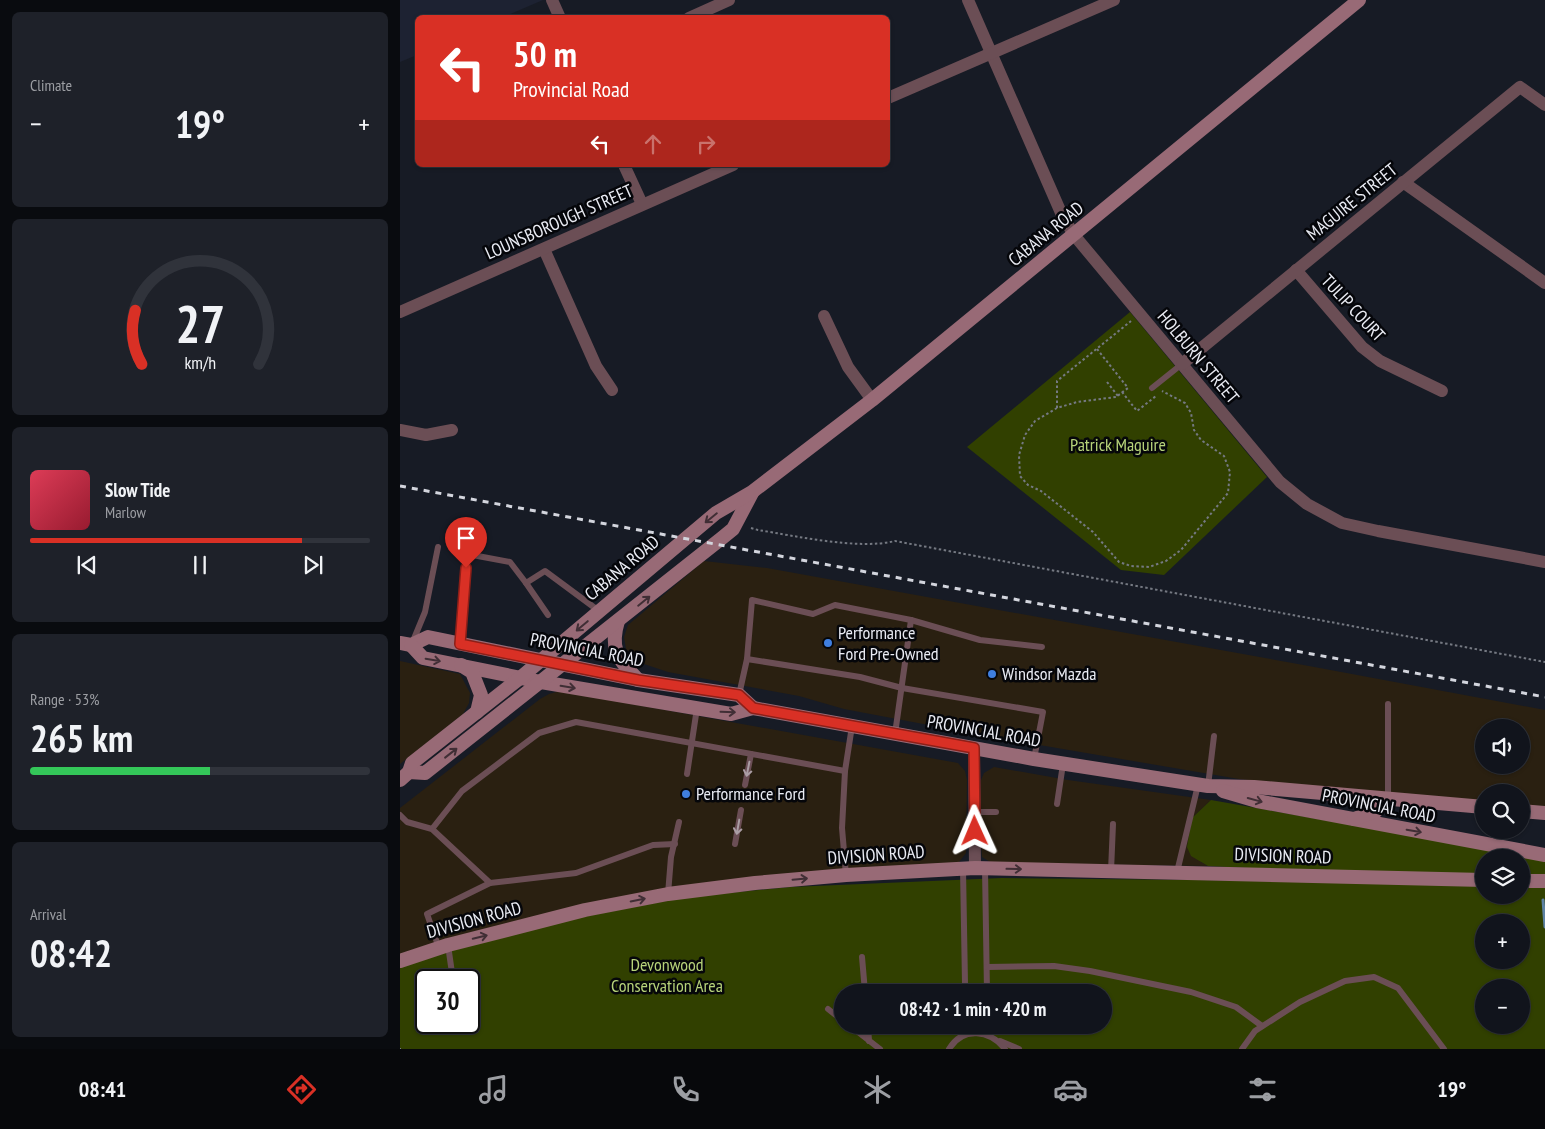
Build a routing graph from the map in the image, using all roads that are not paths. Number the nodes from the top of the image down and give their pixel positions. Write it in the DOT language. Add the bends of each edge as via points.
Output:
graph roads {
  1 [pos="552,0"];
  2 [pos="729,0"];
  3 [pos="968,0"];
  4 [pos="1114,0"];
  5 [pos="1359,0"];
  6 [pos="559,15"];
  7 [pos="696,15"];
  8 [pos="991,53"];
  9 [pos="890,97"];
  10 [pos="1545,105"];
  11 [pos="625,167"];
  12 [pos="728,167"];
  13 [pos="1404,182"];
  14 [pos="642,204"];
  15 [pos="1074,235"];
  16 [pos="544,249"];
  17 [pos="1296,270"];
  18 [pos="1545,283"];
  19 [pos="400,312"];
  20 [pos="824,316"];
  21 [pos="1182,364"];
  22 [pos="1152,388"];
  23 [pos="612,390"];
  24 [pos="1442,391"];
  25 [pos="872,400"];
  26 [pos="400,430"];
  27 [pos="452,430"];
  28 [pos="752,492"];
  29 [pos="438,547"];
  30 [pos="1545,562"];
  31 [pos="526,583"];
  32 [pos="600,611"];
  33 [pos="548,615"];
  34 [pos="911,620"];
  35 [pos="618,621"];
  36 [pos="406,644"];
  37 [pos="460,644"];
  38 [pos="1042,647"];
  39 [pos="747,659"];
  40 [pos="541,660"];
  41 [pos="565,664"];
  42 [pos="460,665"];
  43 [pos="520,678"];
  44 [pos="638,680"];
  45 [pos="541,682"];
  46 [pos="902,688"];
  47 [pos="739,695"];
  48 [pos="1388,704"];
  49 [pos="697,708"];
  50 [pos="753,708"];
  51 [pos="477,712"];
  52 [pos="852,726"];
  53 [pos="895,734"];
  54 [pos="1214,736"];
  55 [pos="692,743"];
  56 [pos="974,748"];
  57 [pos="751,754"];
  58 [pos="1034,759"];
  59 [pos="1063,764"];
  60 [pos="845,771"];
  61 [pos="687,774"];
  62 [pos="405,775"];
  63 [pos="745,785"];
  64 [pos="1203,786"];
  65 [pos="1388,799"];
  66 [pos="1057,804"];
  67 [pos="1475,806"];
  68 [pos="742,810"];
  69 [pos="974,812"];
  70 [pos="996,812"];
  71 [pos="1530,812"];
  72 [pos="1545,813"];
  73 [pos="400,815"];
  74 [pos="1351,820"];
  75 [pos="678,822"];
  76 [pos="1113,824"];
  77 [pos="432,829"];
  78 [pos="675,844"];
  79 [pos="735,844"];
  80 [pos="1545,855"];
  81 [pos="974,868"];
  82 [pos="1111,871"];
  83 [pos="1177,872"];
  84 [pos="846,876"];
  85 [pos="1475,880"];
  86 [pos="1530,881"];
  87 [pos="1545,881"];
  88 [pos="490,883"];
  89 [pos="668,894"];
  90 [pos="443,946"];
  91 [pos="862,957"];
  92 [pos="400,960"];
  93 [pos="987,966"];
  94 [pos="450,969"];
  95 [pos="864,984"];
  96 [pos="965,984"];
  97 [pos="987,984"];
  98 [pos="828,1009"];
  99 [pos="834,1014"];
  100 [pos="1262,1026"];
  101 [pos="860,1034"];
  102 [pos="869,1034"];
  103 [pos="988,1035"];
  104 [pos="996,1039"];
  105 [pos="869,1041"];
  106 [pos="880,1049"];
  107 [pos="949,1049"];
  108 [pos="1006,1049"];
  109 [pos="1019,1049"];
  110 [pos="1242,1049"];
  111 [pos="1444,1049"];
  1 -- 6 [label="street"];
  2 -- 7 [label="street"];
  3 -- 8 [label="street, HOLBURN STREET"];
  4 -- 8 [label="street"];
  5 -- 15 [label="main road, CABANA ROAD"];
  8 -- 9 [label="street"];
  8 -- 15 [label="street, HOLBURN STREET" via="1062,215"];
  10 -- 13 [label="street, MAGUIRE STREET" via="1520,86"];
  11 -- 14 [label="street"];
  12 -- 14 [label="street, LOUNSBOROUGH STREET"];
  13 -- 17 [label="street, MAGUIRE STREET"];
  13 -- 18 [label="street"];
  14 -- 16 [label="street, LOUNSBOROUGH STREET"];
  15 -- 21 [label="street, HOLBURN STREET"];
  15 -- 25 [label="main road, CABANA ROAD"];
  16 -- 19 [label="street, LOUNSBOROUGH STREET"];
  16 -- 23 [label="street" via="596,366"];
  17 -- 21 [label="street, MAGUIRE STREET"];
  17 -- 24 [label="street, TULIP COURT" via="1362,347 1380,361"];
  20 -- 25 [label="street" via="848,367"];
  21 -- 22 [label="lane"];
  21 -- 30 [label="street, HOLBURN STREET" via="1280,482 1316,509 1342,523"];
  25 -- 28 [label="main road, CABANA ROAD"];
  26 -- 27 [label="street" via="426,435"];
  28 -- 32 [label="main road, CABANA ROAD, one-way" via="716,513"];
  35 -- 28 [label="main road, CABANA ROAD, one-way" via="733,529"];
  29 -- 36 [label="lane" via="425,612"];
  31 -- 32 [label="lane" via="545,571"];
  31 -- 33 [label="lane"];
  31 -- 37 [label="lane" via="510,562 467,554"];
  32 -- 40 [label="main road, CABANA ROAD, one-way"];
  34 -- 38 [label="lane" via="980,640"];
  34 -- 39 [label="lane" via="834,605 813,614 752,600"];
  34 -- 46 [label="lane"];
  35 -- 41 [label="main road, CABANA ROAD"];
  35 -- 44 [label="main road" via="614,636 619,659"];
  36 -- 37 [label="main road, PROVINCIAL ROAD" via="428,637"];
  36 -- 42 [label="main road, PROVINCIAL ROAD, one-way" via="422,658"];
  37 -- 40 [label="main road, PROVINCIAL ROAD"];
  39 -- 46 [label="lane" via="860,677"];
  39 -- 47 [label="lane"];
  40 -- 41 [label="main road, PROVINCIAL ROAD"];
  40 -- 43 [label="main road, CABANA ROAD"];
  41 -- 44 [label="main road, PROVINCIAL ROAD"];
  41 -- 45 [label="main road, CABANA ROAD"];
  42 -- 43 [label="main road, PROVINCIAL ROAD"];
  42 -- 51 [label="main road" via="472,672 481,695"];
  43 -- 45 [label="main road, PROVINCIAL ROAD"];
  43 -- 51 [label="main road, CABANA ROAD"];
  44 -- 47 [label="main road, PROVINCIAL ROAD"];
  45 -- 49 [label="main road, PROVINCIAL ROAD, one-way"];
  62 -- 45 [label="main road, CABANA ROAD, one-way" via="425,774"];
  46 -- 53 [label="lane"];
  46 -- 58 [label="lane" via="1044,712"];
  47 -- 50 [label="main road"];
  48 -- 65 [label="lane"];
  49 -- 50 [label="main road, PROVINCIAL ROAD, one-way" via="731,714"];
  49 -- 55 [label="lane"];
  50 -- 52 [label="main road, PROVINCIAL ROAD"];
  51 -- 62 [label="main road, CABANA ROAD" via="412,763"];
  52 -- 53 [label="main road, PROVINCIAL ROAD"];
  52 -- 60 [label="lane"];
  53 -- 56 [label="main road, PROVINCIAL ROAD"];
  54 -- 64 [label="lane"];
  55 -- 57 [label="lane"];
  55 -- 61 [label="lane"];
  55 -- 77 [label="lane" via="576,722 539,733 462,791"];
  56 -- 58 [label="main road, PROVINCIAL ROAD"];
  56 -- 69 [label="street"];
  57 -- 60 [label="lane"];
  57 -- 63 [label="lane, one-way"];
  58 -- 59 [label="main road, PROVINCIAL ROAD"];
  59 -- 64 [label="main road, PROVINCIAL ROAD"];
  59 -- 66 [label="lane"];
  60 -- 84 [label="lane" via="842,828"];
  64 -- 65 [label="main road, PROVINCIAL ROAD" via="1254,787"];
  64 -- 74 [label="main road, PROVINCIAL ROAD, one-way" via="1257,801"];
  64 -- 83 [label="lane"];
  65 -- 67 [label="main road, PROVINCIAL ROAD"];
  65 -- 74 [label="main road" via="1376,811"];
  68 -- 79 [label="lane, one-way"];
  69 -- 70 [label="lane"];
  69 -- 81 [label="street"];
  71 -- 72 [label="main road"];
  73 -- 77 [label="lane" via="407,822"];
  74 -- 80 [label="main road, PROVINCIAL ROAD, one-way"];
  75 -- 78 [label="lane"];
  76 -- 82 [label="lane"];
  77 -- 88 [label="lane"];
  78 -- 88 [label="lane" via="653,845 576,873"];
  78 -- 89 [label="lane"];
  81 -- 82 [label="main road, DIVISION ROAD, one-way"];
  81 -- 84 [label="main road, DIVISION ROAD"];
  81 -- 93 [label="lane"];
  81 -- 96 [label="lane"];
  82 -- 83 [label="main road, DIVISION ROAD"];
  83 -- 85 [label="main road, DIVISION ROAD"];
  89 -- 84 [label="main road, DIVISION ROAD, one-way"];
  86 -- 87 [label="main road"];
  88 -- 90 [label="lane" via="427,914"];
  90 -- 89 [label="main road, DIVISION ROAD, one-way" via="585,910"];
  90 -- 92 [label="main road, DIVISION ROAD"];
  90 -- 94 [label="lane"];
  91 -- 95 [label="lane"];
  93 -- 97 [label="lane"];
  93 -- 100 [label="lane" via="1054,966 1191,992 1236,1007"];
  98 -- 99 [label="lane"];
  100 -- 110 [label="lane"];
  100 -- 111 [label="lane" via="1300,1002 1344,981 1374,977 1398,988"];
  101 -- 105 [label="lane"];
  102 -- 105 [label="lane"];
  103 -- 104 [label="lane"];
  103 -- 107 [label="lane" via="968,1034 958,1038"];
  104 -- 108 [label="lane"];
  104 -- 109 [label="lane"];
  105 -- 106 [label="lane"];
}
